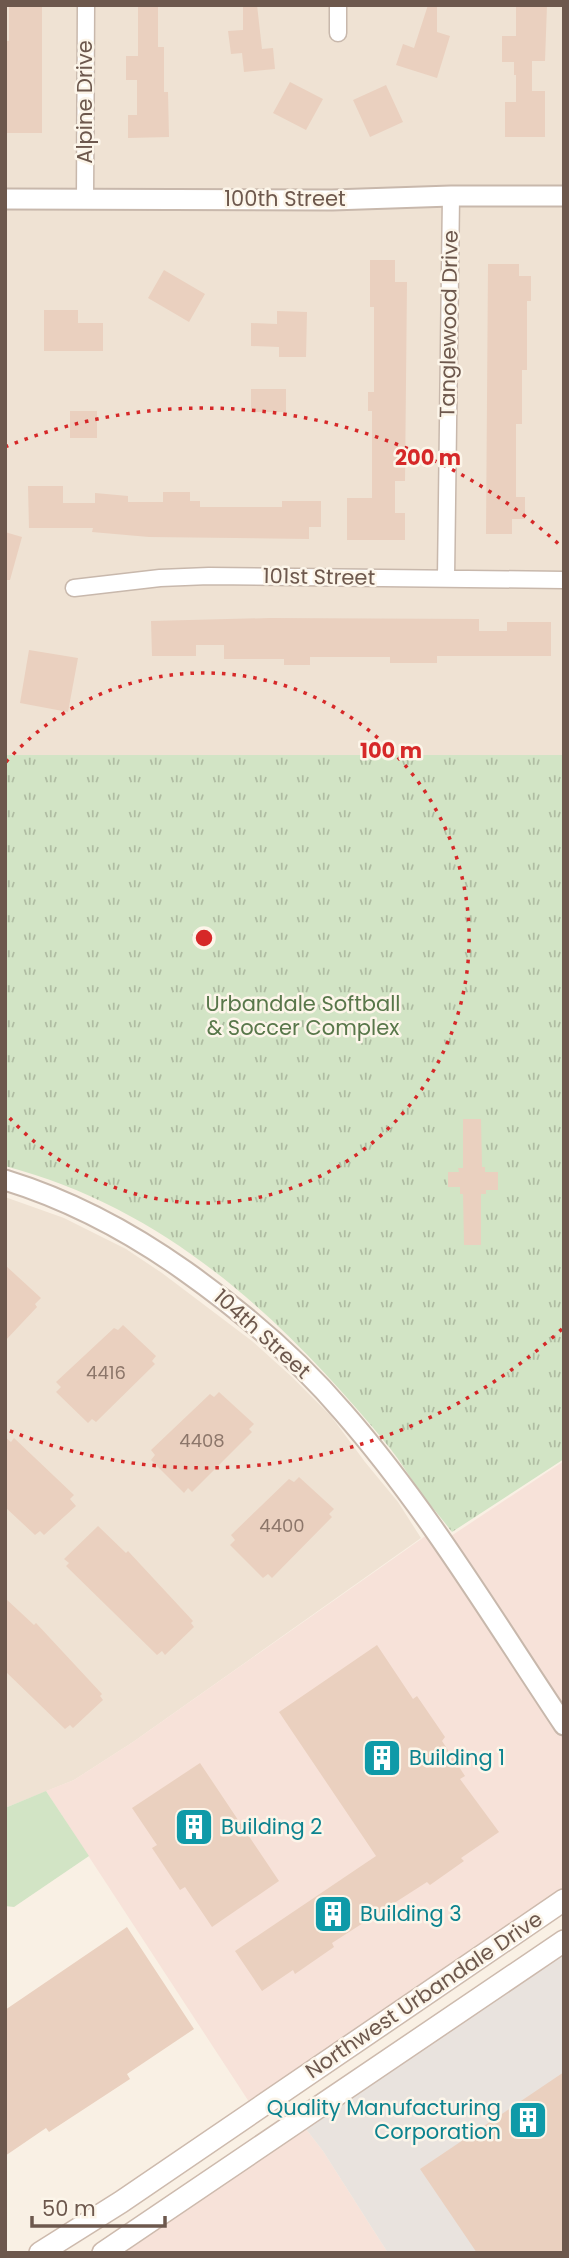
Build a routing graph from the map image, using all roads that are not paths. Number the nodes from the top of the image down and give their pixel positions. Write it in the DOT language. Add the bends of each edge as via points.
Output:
graph roads {
  1 [pos="86,5"];
  2 [pos="338,5"];
  3 [pos="338,33"];
  4 [pos="450,196"];
  5 [pos="564,196"];
  6 [pos="5,199"];
  7 [pos="85,199"];
  8 [pos="446,578"];
  9 [pos="564,580"];
  10 [pos="74,588"];
  11 [pos="5,1180"];
  12 [pos="564,1725"];
  13 [pos="564,1900"];
  14 [pos="564,1941"];
  15 [pos="40,2253"];
  16 [pos="103,2253"];
  1 -- 7 [label="street, Alpine Drive"];
  2 -- 3 [label="street"];
  4 -- 5 [label="street, 100th Street"];
  4 -- 7 [label="street, 100th Street"];
  4 -- 8 [label="street, Tanglewood Drive"];
  6 -- 7 [label="street, 100th Street"];
  8 -- 9 [label="street, 101st Street"];
  8 -- 10 [label="street, 101st Street" via="209,576"];
  11 -- 12 [label="street, 104th Street" via="133,1236 214,1291 265,1333 379,1455"];
  13 -- 15 [label="main road, Northwest Urbandale Drive"];
  14 -- 16 [label="main road, Northwest Urbandale Drive"];
}
